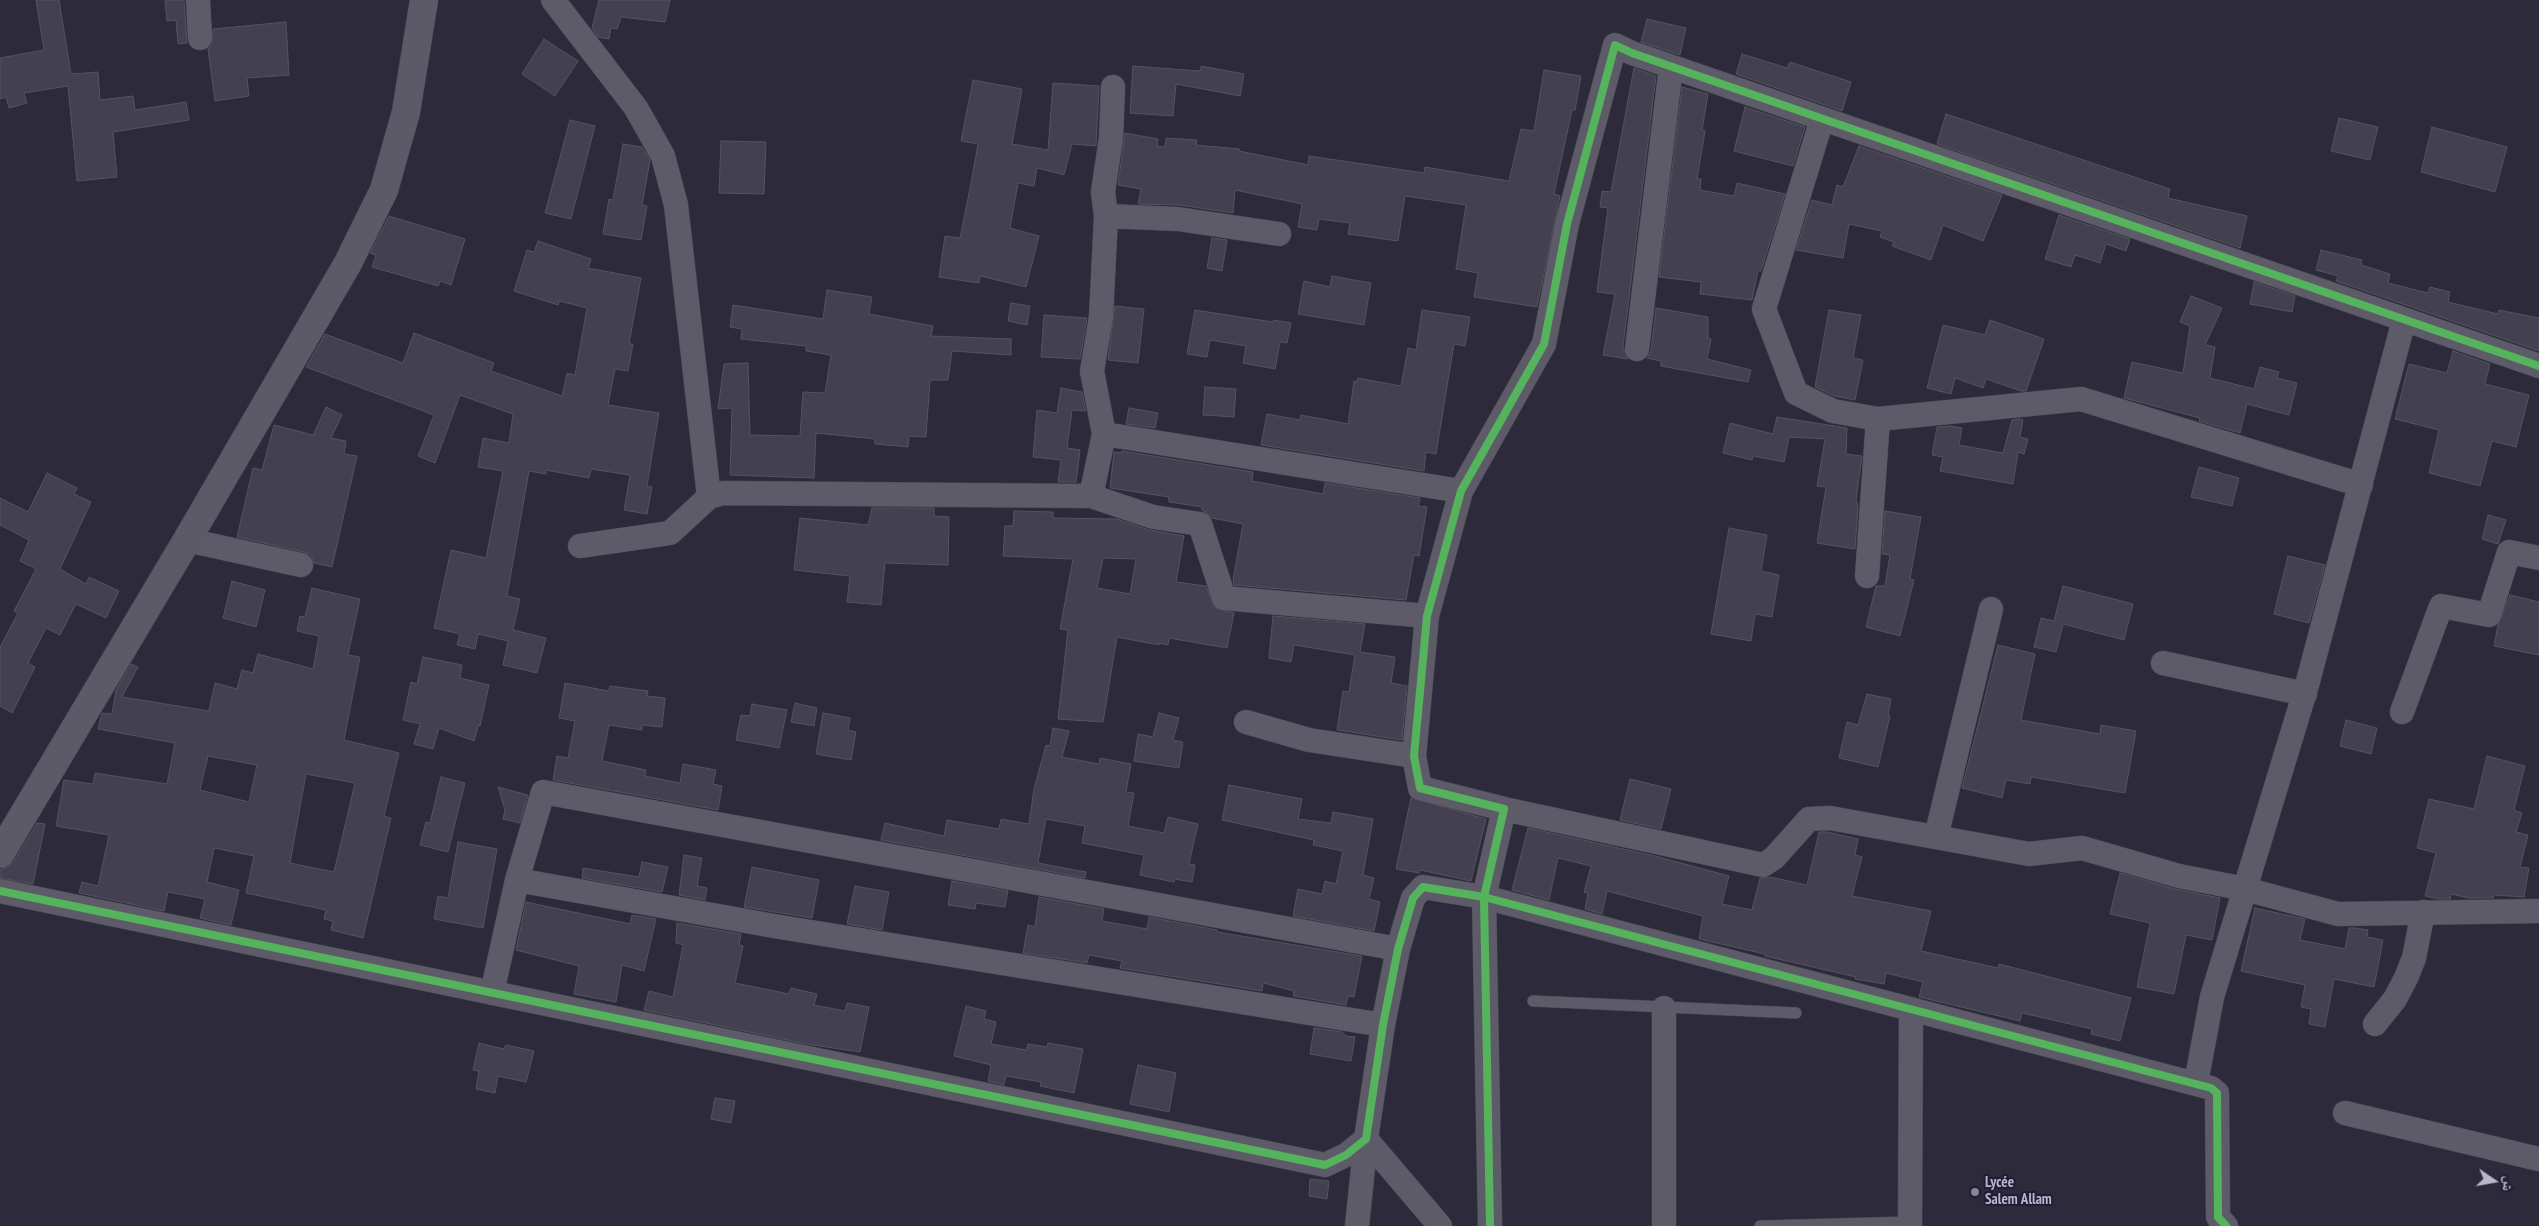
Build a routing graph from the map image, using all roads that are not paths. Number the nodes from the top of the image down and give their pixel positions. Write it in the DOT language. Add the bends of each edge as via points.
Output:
graph roads {
  1 [pos="198,0"];
  2 [pos="424,0"];
  3 [pos="553,0"];
  4 [pos="200,38"];
  5 [pos="1671,67"];
  6 [pos="1113,87"];
  7 [pos="1822,119"];
  8 [pos="1106,216"];
  9 [pos="1279,234"];
  10 [pos="2404,320"];
  11 [pos="1637,349"];
  12 [pos="2539,366"];
  13 [pos="1878,419"];
  14 [pos="1104,434"];
  15 [pos="2361,485"];
  16 [pos="1461,491"];
  17 [pos="709,496"];
  18 [pos="1091,496"];
  19 [pos="187,540"];
  20 [pos="580,546"];
  21 [pos="2539,558"];
  22 [pos="301,565"];
  23 [pos="1867,576"];
  24 [pos="1991,609"];
  25 [pos="1427,616"];
  26 [pos="2163,663"];
  27 [pos="2305,694"];
  28 [pos="2402,712"];
  29 [pos="1246,722"];
  30 [pos="1414,756"];
  31 [pos="1504,808"];
  32 [pos="1936,837"];
  33 [pos="0,854"];
  34 [pos="518,880"];
  35 [pos="2245,889"];
  36 [pos="0,891"];
  37 [pos="1484,897"];
  38 [pos="2539,911"];
  39 [pos="2423,912"];
  40 [pos="1398,949"];
  41 [pos="492,993"];
  42 [pos="1533,1001"];
  43 [pos="1664,1008"];
  44 [pos="1911,1009"];
  45 [pos="1796,1013"];
  46 [pos="2375,1024"];
  47 [pos="1383,1026"];
  48 [pos="2196,1083"];
  49 [pos="2345,1113"];
  50 [pos="1366,1139"];
  51 [pos="2539,1159"];
  52 [pos="1910,1224"];
  53 [pos="1357,1226"];
  54 [pos="1440,1226"];
  55 [pos="1490,1226"];
  56 [pos="1664,1226"];
  57 [pos="1760,1226"];
  58 [pos="2226,1226"];
  1 -- 4 [label="street"];
  2 -- 19 [label="street" via="406,112 384,190 348,263"];
  3 -- 17 [label="street" via="636,108 662,156 676,205"];
  5 -- 7 [label="street"];
  5 -- 11 [label="street"];
  5 -- 16 [label="street" via="1615,45 1567,224 1544,344"];
  6 -- 8 [label="street" via="1111,138 1103,192"];
  7 -- 10 [label="street"];
  7 -- 13 [label="street" via="1764,309 1796,393 1833,411"];
  8 -- 9 [label="street" via="1178,220"];
  8 -- 14 [label="street" via="1101,317 1092,372"];
  10 -- 12 [label="street"];
  10 -- 15 [label="street"];
  13 -- 15 [label="street" via="2082,399"];
  13 -- 23 [label="street"];
  14 -- 16 [label="street"];
  14 -- 18 [label="street"];
  15 -- 27 [label="street"];
  16 -- 25 [label="street"];
  17 -- 18 [label="street" via="723,492"];
  17 -- 20 [label="street" via="670,533"];
  18 -- 25 [label="street" via="1153,517 1200,524 1224,598"];
  19 -- 22 [label="street"];
  19 -- 33 [label="street"];
  21 -- 28 [label="street" via="2509,552 2490,615 2441,606"];
  24 -- 32 [label="street"];
  25 -- 30 [label="street"];
  26 -- 27 [label="street"];
  27 -- 35 [label="street"];
  29 -- 30 [label="street" via="1309,740"];
  30 -- 31 [label="street" via="1420,788"];
  31 -- 32 [label="street" via="1762,865 1774,858 1809,819 1830,818"];
  31 -- 37 [label="street"];
  32 -- 35 [label="street" via="2029,854 2082,848 2179,876"];
  34 -- 40 [label="street" via="543,792"];
  34 -- 41 [label="street"];
  34 -- 47 [label="street" via="774,926"];
  35 -- 39 [label="street" via="2338,914"];
  35 -- 48 [label="street" via="2212,997"];
  36 -- 41 [label="street"];
  37 -- 40 [label="street" via="1423,887 1413,898"];
  37 -- 44 [label="street"];
  37 -- 55 [label="street"];
  38 -- 39 [label="street"];
  39 -- 46 [label="street" via="2414,958 2406,978 2395,999"];
  40 -- 47 [label="street"];
  41 -- 50 [label="street" via="1325,1165 1346,1155"];
  42 -- 43 [label="lane"];
  43 -- 45 [label="lane"];
  43 -- 56 [label="street"];
  44 -- 48 [label="street"];
  44 -- 52 [label="street"];
  47 -- 50 [label="street"];
  48 -- 58 [label="street" via="2217,1093 2218,1218"];
  49 -- 51 [label="street"];
  50 -- 53 [label="street"];
  50 -- 54 [label="street"];
  52 -- 57 [label="lane"];
}
